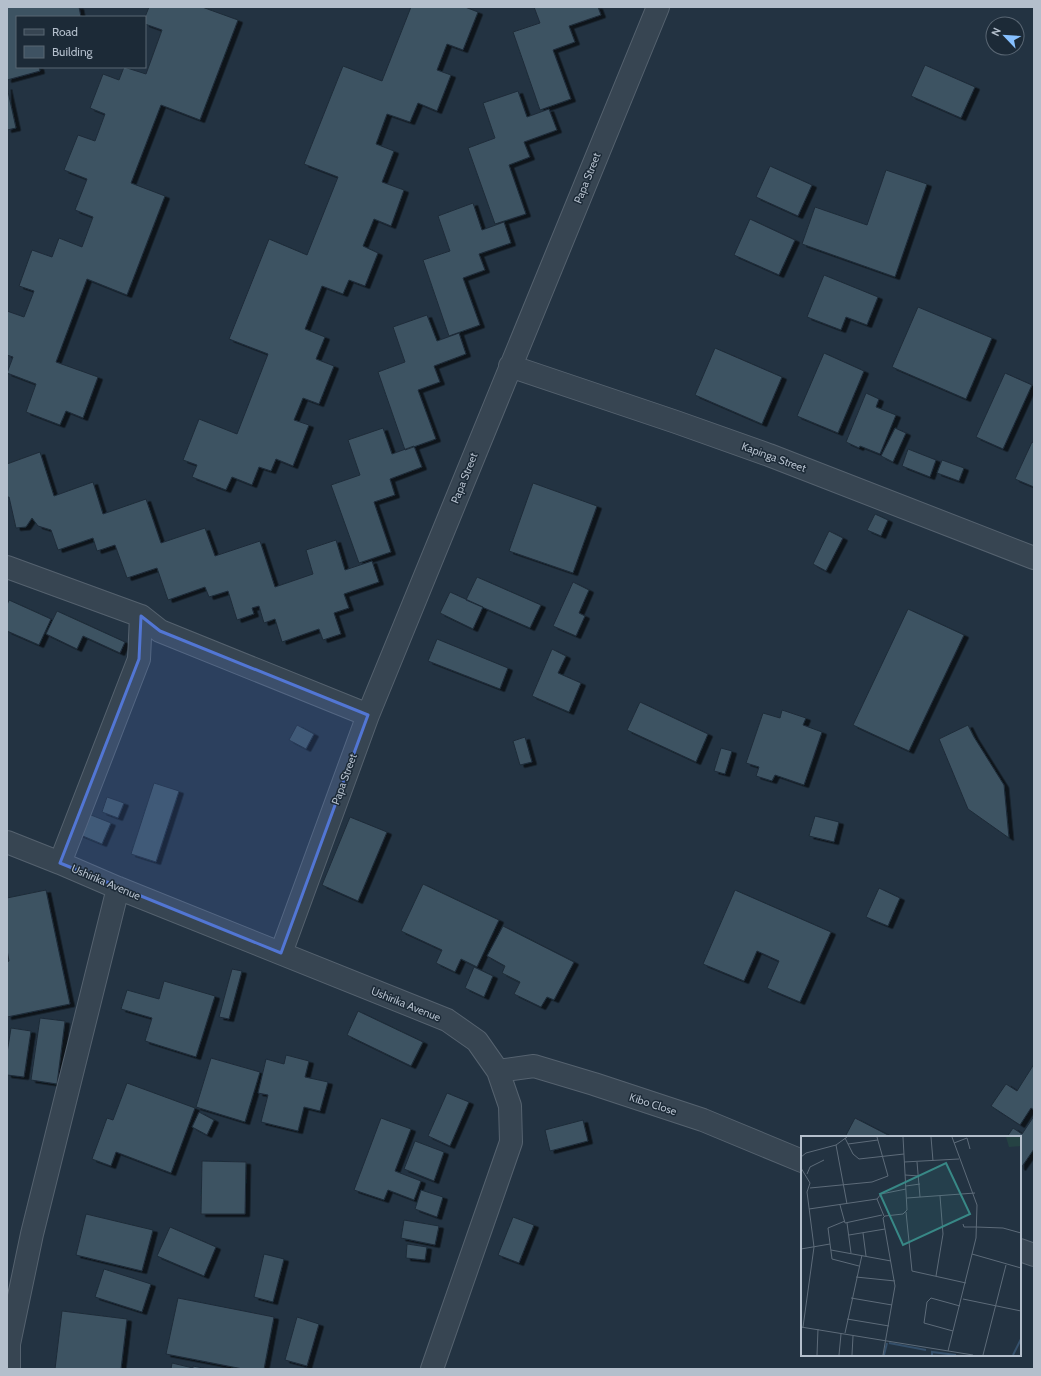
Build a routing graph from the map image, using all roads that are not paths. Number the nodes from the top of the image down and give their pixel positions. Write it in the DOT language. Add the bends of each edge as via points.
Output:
graph roads {
  1 [pos="658,7"];
  2 [pos="510,366"];
  3 [pos="1034,558"];
  4 [pos="7,567"];
  5 [pos="141,616"];
  6 [pos="368,715"];
  7 [pos="7,842"];
  8 [pos="60,863"];
  9 [pos="118,888"];
  10 [pos="281,953"];
  11 [pos="498,1071"];
  12 [pos="801,1160"];
  13 [pos="1021,1250"];
  14 [pos="1034,1255"];
  15 [pos="9,1369"];
  16 [pos="432,1369"];
  1 -- 2 [label="street, Papa Street"];
  2 -- 3 [label="street, Kapinga Street" via="769,455"];
  2 -- 6 [label="street, Papa Street"];
  4 -- 5 [label="street"];
  5 -- 6 [label="street" via="160,631"];
  5 -- 8 [label="street" via="139,659"];
  6 -- 10 [label="street, Papa Street"];
  7 -- 8 [label="street, Ushirika Avenue"];
  8 -- 9 [label="street, Ushirika Avenue"];
  9 -- 10 [label="street, Ushirika Avenue"];
  9 -- 15 [label="street" via="32,1234 9,1344"];
  10 -- 11 [label="street, Ushirika Avenue" via="447,1020 477,1041"];
  11 -- 12 [label="street, Kibo Close" via="534,1066 703,1120"];
  11 -- 16 [label="street, Ushirika Avenue" via="510,1106 511,1142"];
  13 -- 14 [label="street"];
}
